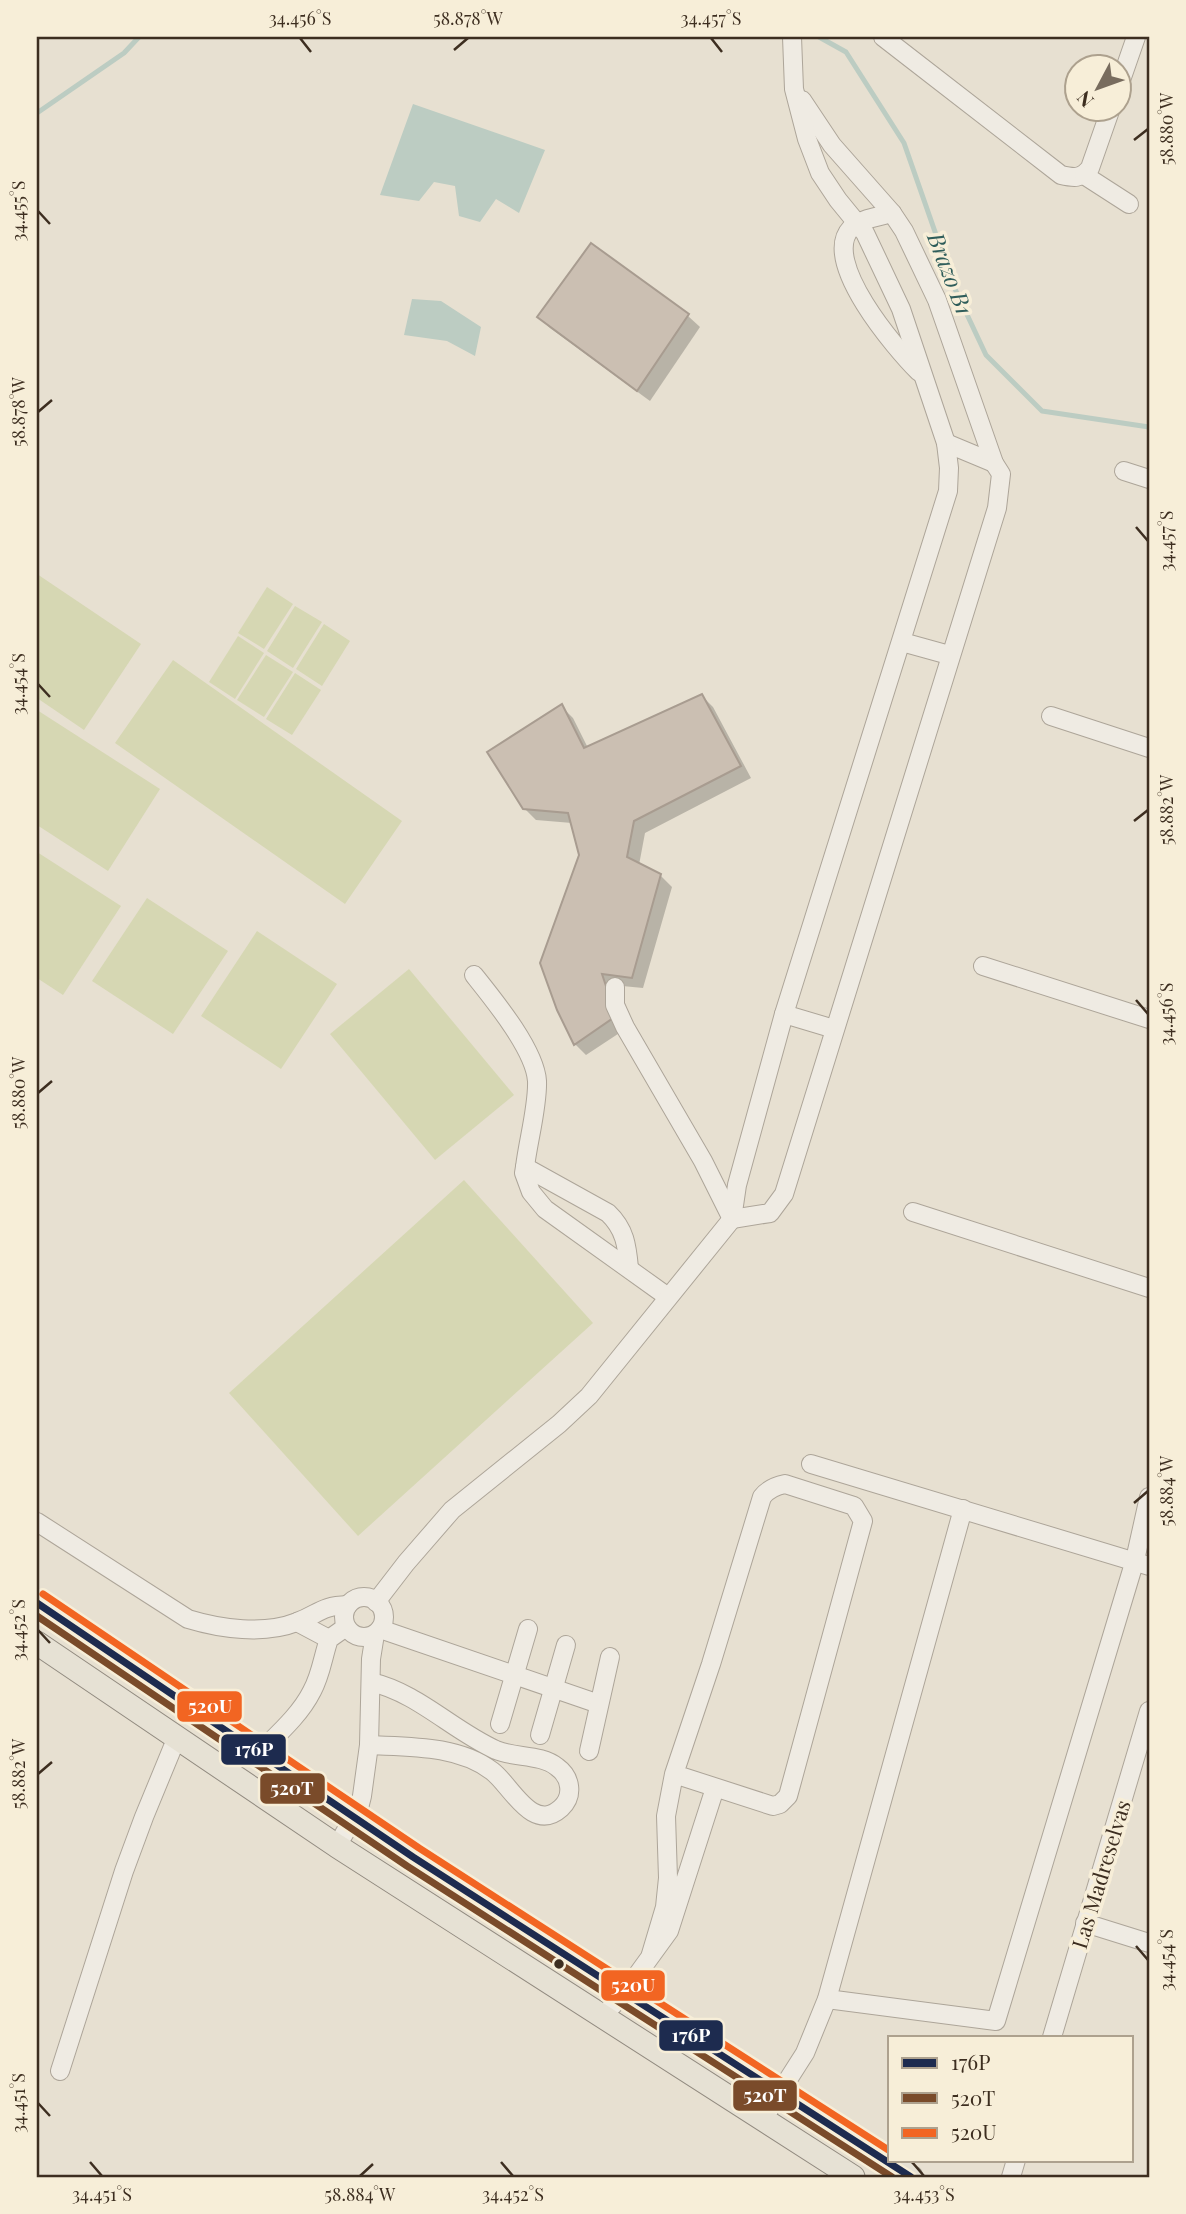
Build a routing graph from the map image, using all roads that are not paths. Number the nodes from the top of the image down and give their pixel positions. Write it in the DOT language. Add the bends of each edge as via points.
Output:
graph roads {
  1 [pos="883,37"];
  2 [pos="792,44"];
  3 [pos="794,89"];
  4 [pos="1106,122"];
  5 [pos="1084,175"];
  6 [pos="1129,204"];
  7 [pos="892,213"];
  8 [pos="858,222"];
  9 [pos="925,378"];
  10 [pos="946,443"];
  11 [pos="994,463"];
  12 [pos="1124,471"];
  13 [pos="1149,479"];
  14 [pos="902,642"];
  15 [pos="949,655"];
  16 [pos="1051,716"];
  17 [pos="1149,748"];
  18 [pos="983,966"];
  19 [pos="474,975"];
  20 [pos="615,987"];
  21 [pos="784,1014"];
  22 [pos="1149,1019"];
  23 [pos="834,1029"];
  24 [pos="525,1167"];
  25 [pos="912,1212"];
  26 [pos="732,1219"];
  27 [pos="629,1268"];
  28 [pos="1149,1288"];
  29 [pos="667,1297"];
  30 [pos="811,1464"];
  31 [pos="1149,1497"];
  32 [pos="963,1509"];
  33 [pos="37,1522"];
  34 [pos="1142,1563"];
  35 [pos="376,1602"];
  36 [pos="37,1603"];
  37 [pos="348,1605"];
  38 [pos="297,1622"];
  39 [pos="346,1627"];
  40 [pos="528,1629"];
  41 [pos="377,1631"];
  42 [pos="329,1639"];
  43 [pos="37,1643"];
  44 [pos="566,1646"];
  45 [pos="610,1657"];
  46 [pos="515,1674"];
  47 [pos="371,1682"];
  48 [pos="554,1688"];
  49 [pos="599,1704"];
  50 [pos="1149,1711"];
  51 [pos="500,1724"];
  52 [pos="540,1735"];
  53 [pos="177,1737"];
  54 [pos="589,1751"];
  55 [pos="259,1753"];
  56 [pos="368,1753"];
  57 [pos="674,1774"];
  58 [pos="715,1788"];
  59 [pos="354,1818"];
  60 [pos="337,1846"];
  61 [pos="1085,1923"];
  62 [pos="1149,1942"];
  63 [pos="652,1954"];
  64 [pos="624,1993"];
  65 [pos="827,1999"];
  66 [pos="603,2016"];
  67 [pos="1052,2036"];
  68 [pos="60,2071"];
  69 [pos="780,2093"];
  70 [pos="763,2119"];
  71 [pos="853,2177"];
  72 [pos="911,2177"];
  1 -- 5 [label="street" via="1061,175"];
  2 -- 3 [label="street"];
  3 -- 7 [label="street" via="832,145"];
  3 -- 8 [label="street" via="820,173"];
  4 -- 5 [label="street"];
  5 -- 6 [label="street"];
  7 -- 8 [label="street"];
  7 -- 11 [label="street" via="937,300"];
  8 -- 9 [label="street" via="901,309"];
  8 -- 9 [label="street" via="847,233 846,269 894,345"];
  9 -- 10 [label="street"];
  10 -- 11 [label="street"];
  10 -- 14 [label="street" via="948,491"];
  11 -- 15 [label="street" via="1001,474 996,508"];
  12 -- 13 [label="street"];
  14 -- 15 [label="street"];
  14 -- 21 [label="street"];
  15 -- 23 [label="street"];
  16 -- 17 [label="street"];
  18 -- 22 [label="street"];
  19 -- 24 [label="street" via="503,1013 537,1080"];
  20 -- 26 [label="street" via="615,1006 625,1027"];
  21 -- 23 [label="street"];
  21 -- 26 [label="street" via="737,1185"];
  23 -- 26 [label="street" via="784,1194 770,1213"];
  24 -- 27 [label="street" via="531,1192 545,1209"];
  24 -- 27 [label="street" via="608,1213 627,1243"];
  25 -- 28 [label="street"];
  26 -- 29 [label="street"];
  27 -- 29 [label="street"];
  29 -- 35 [label="street" via="584,1401 452,1510"];
  30 -- 32 [label="street"];
  31 -- 34 [label="street"];
  32 -- 34 [label="street"];
  32 -- 65 [label="street"];
  33 -- 38 [label="street" via="188,1619 253,1629"];
  34 -- 65 [label="street" via="996,2021"];
  35 -- 37 [label="street" via="358,1598"];
  35 -- 41 [label="street" via="384,1618"];
  36 -- 55 [label="main road"];
  37 -- 38 [label="street" via="332,1606"];
  37 -- 39 [label="street"];
  38 -- 42 [label="street"];
  39 -- 41 [label="street" via="356,1636"];
  39 -- 42 [label="street"];
  40 -- 46 [label="street"];
  41 -- 46 [label="street"];
  41 -- 47 [label="street"];
  42 -- 55 [label="street" via="308,1699"];
  43 -- 53 [label="main road"];
  44 -- 48 [label="street"];
  45 -- 49 [label="street"];
  46 -- 48 [label="street"];
  46 -- 51 [label="street"];
  47 -- 56 [label="street"];
  47 -- 56 [label="street" via="400,1691 452,1727 500,1751 557,1766 569,1783 569,1796 558,1811 539,1815 529,1811 492,1771 467,1757 435,1749"];
  48 -- 49 [label="street"];
  48 -- 52 [label="street"];
  49 -- 54 [label="street"];
  50 -- 61 [label="street, Las Madreselvas"];
  53 -- 60 [label="main road"];
  53 -- 68 [label="street" via="124,1871"];
  55 -- 59 [label="main road"];
  56 -- 59 [label="street"];
  57 -- 58 [label="street"];
  57 -- 58 [label="street" via="766,1491 785,1484 854,1506 863,1521 788,1796 773,1807"];
  57 -- 63 [label="street" via="666,1816 668,1878"];
  58 -- 63 [label="street" via="669,1931"];
  59 -- 60 [label="street"];
  59 -- 64 [label="main road"];
  60 -- 66 [label="main road"];
  61 -- 62 [label="street"];
  61 -- 67 [label="street, Las Madreselvas"];
  63 -- 64 [label="street"];
  64 -- 66 [label="street"];
  64 -- 69 [label="main road"];
  65 -- 69 [label="street" via="805,2053"];
  66 -- 70 [label="main road"];
  69 -- 70 [label="street"];
  69 -- 72 [label="main road"];
  70 -- 71 [label="main road"];
}
